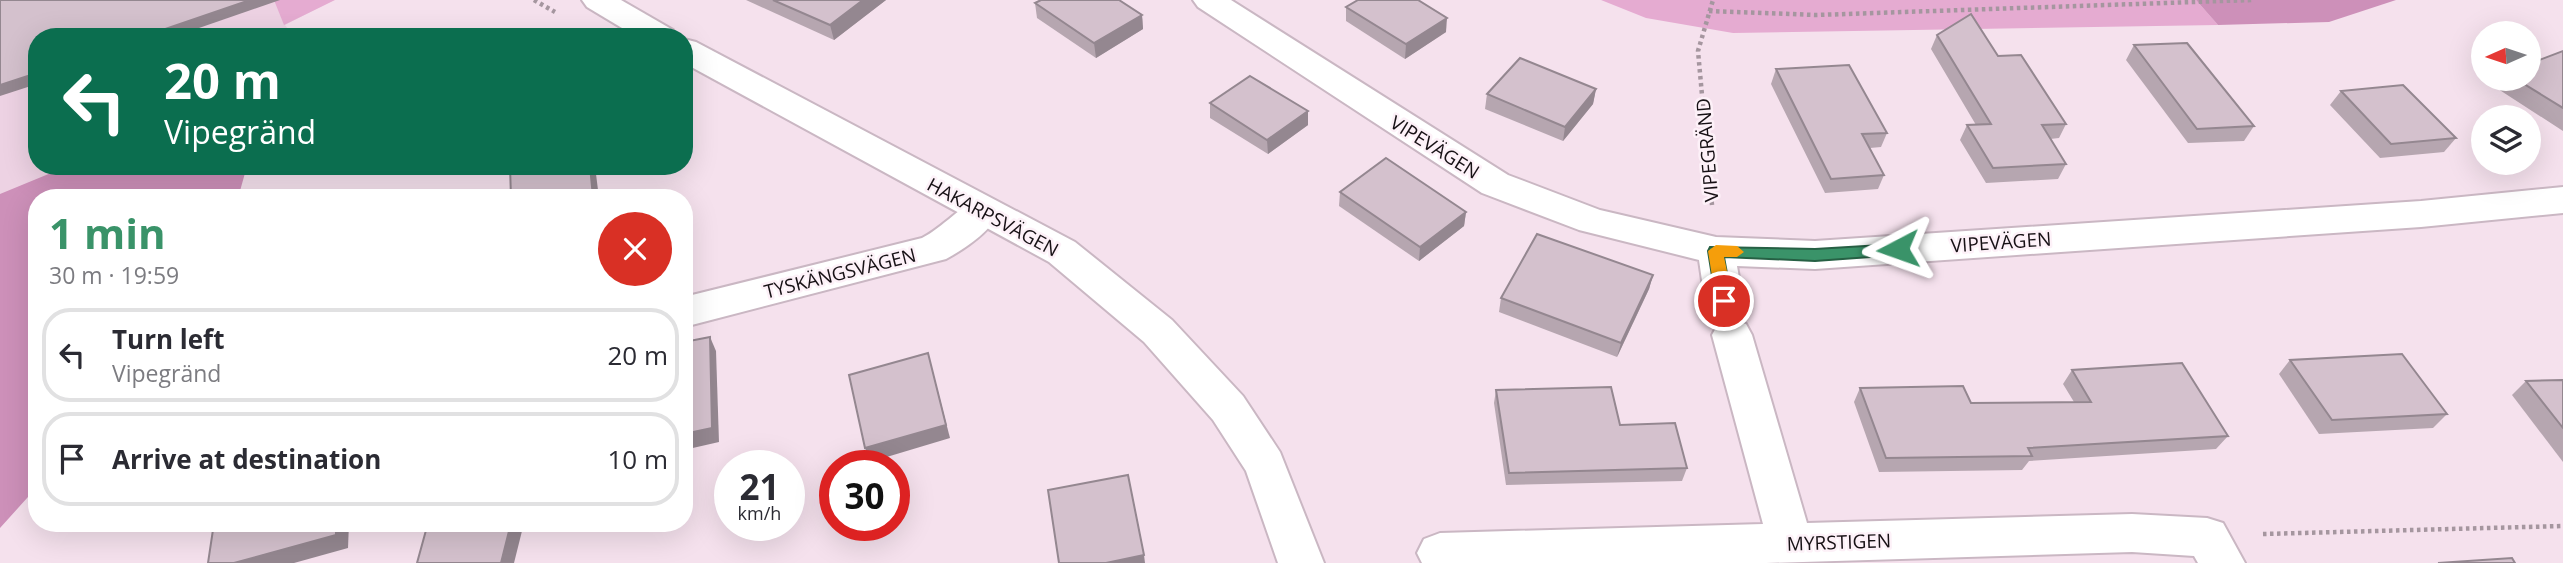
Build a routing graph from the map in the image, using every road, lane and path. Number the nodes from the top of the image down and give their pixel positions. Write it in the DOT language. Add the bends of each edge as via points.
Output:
graph roads {
  1 [pos="598,0"];
  2 [pos="1209,0"];
  3 [pos="1713,0"];
  4 [pos="2242,0"];
  5 [pos="2252,0"];
  6 [pos="1709,11"];
  7 [pos="646,28"];
  8 [pos="693,54"];
  9 [pos="2563,200"];
  10 [pos="983,211"];
  11 [pos="1716,251"];
  12 [pos="693,310"];
  13 [pos="2563,526"];
  14 [pos="1790,543"];
  15 [pos="2215,550"];
  16 [pos="1440,553"];
  17 [pos="1301,563"];
  1 -- 7 [label="street"];
  2 -- 11 [label="street, VIPEVÄGEN" via="1495,184 1592,221"];
  3 -- 6 [label="path, VIPEGRÄND"];
  4 -- 5 [label="path"];
  4 -- 6 [label="path" via="1817,15"];
  6 -- 11 [label="path, VIPEGRÄND" via="1698,51"];
  8 -- 10 [label="street, HAKARPSVÄGEN"];
  9 -- 11 [label="street, VIPEVÄGEN" via="2408,215 1815,255"];
  10 -- 12 [label="street, TYSKÄNGSVÄGEN" via="954,238 933,249"];
  10 -- 17 [label="street, HAKARPSVÄGEN" via="1062,252 1157,331 1228,408 1265,465"];
  11 -- 14 [label="street" via="1728,318"];
  13 -- 15 [label="path"];
  14 -- 15 [label="street, MYRSTIGEN" via="2132,533"];
  14 -- 16 [label="street, MYRSTIGEN"];
}
